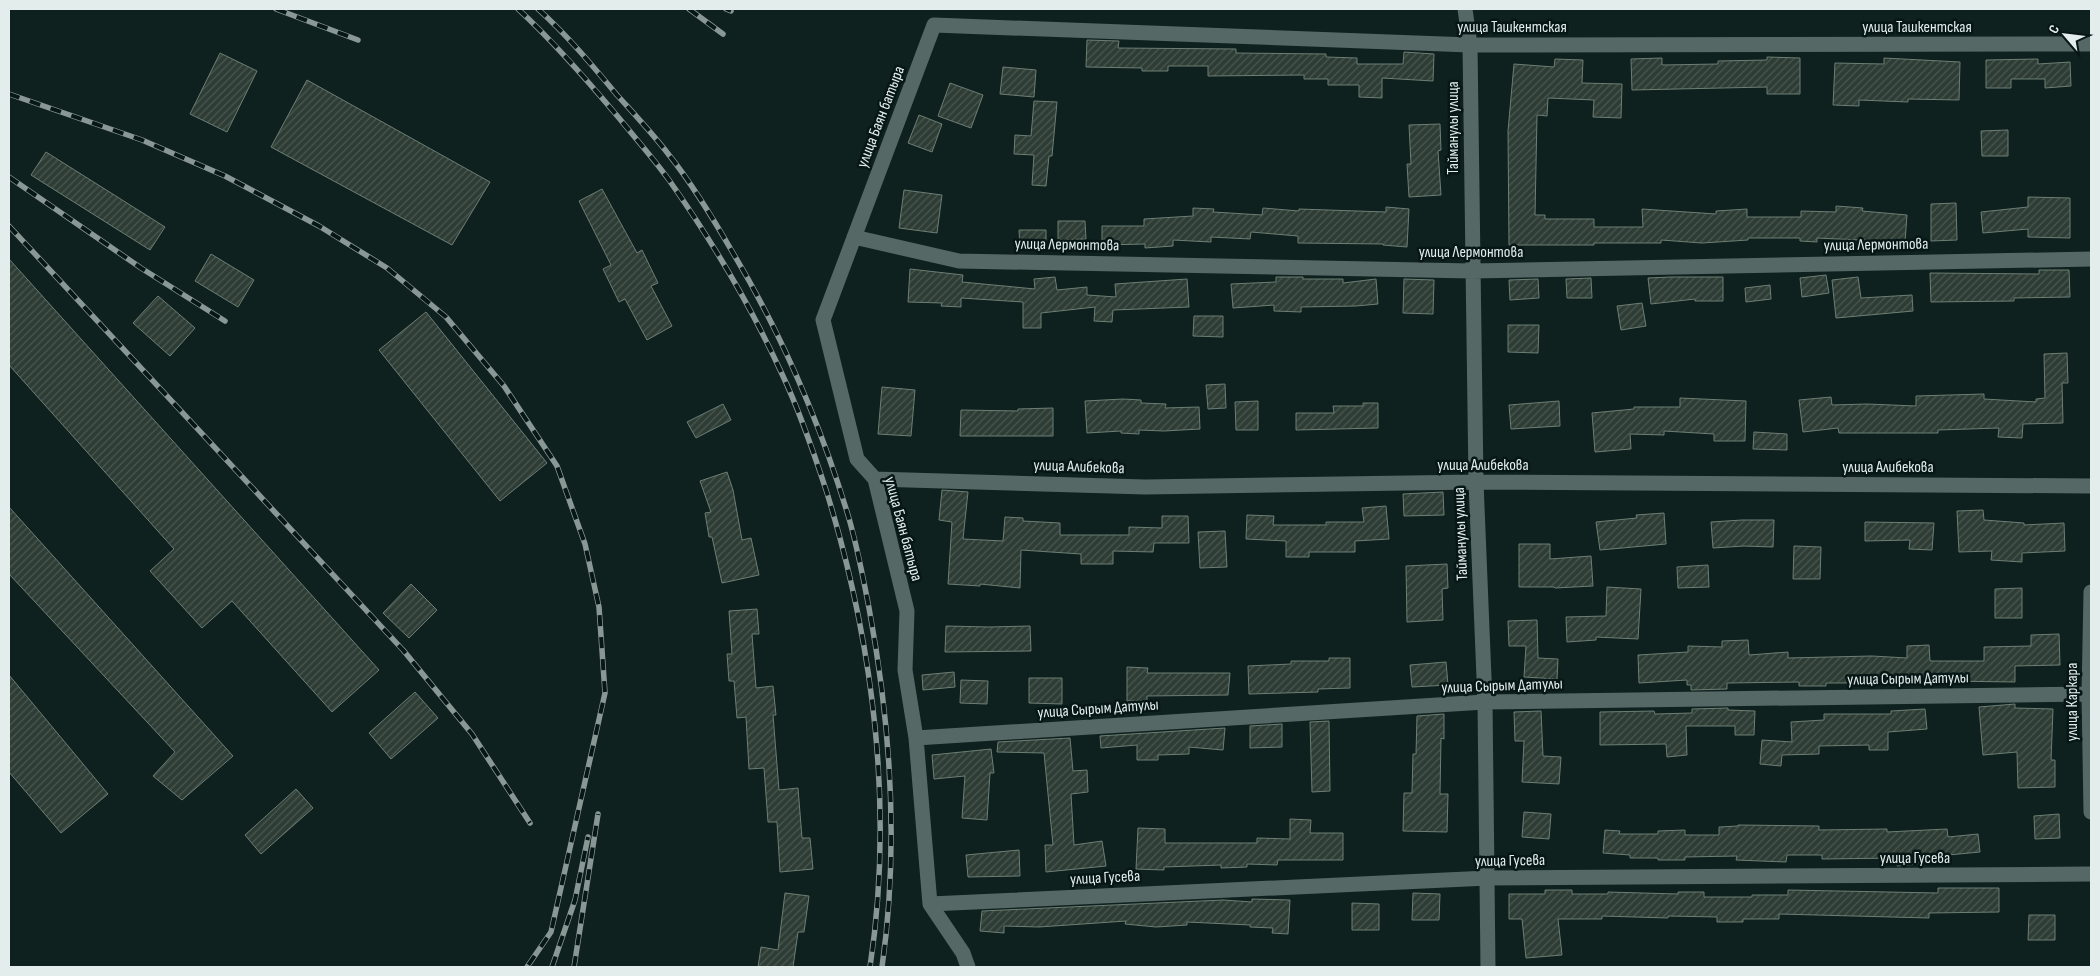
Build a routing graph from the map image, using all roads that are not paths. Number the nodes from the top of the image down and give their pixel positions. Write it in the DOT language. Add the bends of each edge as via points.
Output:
graph roads {
  1 [pos="1465,9"];
  2 [pos="934,26"];
  3 [pos="2091,44"];
  4 [pos="1470,45"];
  5 [pos="854,237"];
  6 [pos="2091,259"];
  7 [pos="1472,271"];
  8 [pos="875,479"];
  9 [pos="1476,482"];
  10 [pos="2091,486"];
  11 [pos="2091,592"];
  12 [pos="2090,694"];
  13 [pos="1485,702"];
  14 [pos="916,738"];
  15 [pos="2091,812"];
  16 [pos="2091,874"];
  17 [pos="1488,878"];
  18 [pos="930,904"];
  19 [pos="968,967"];
  20 [pos="1488,967"];
  1 -- 4 [label="street, Тайманулы улица"];
  2 -- 4 [label="street, улица Ташкентская"];
  2 -- 5 [label="street, улица Баян батыра"];
  3 -- 4 [label="street, улица Ташкентская"];
  4 -- 7 [label="street, Тайманулы улица"];
  5 -- 7 [label="street, улица Лермонтова" via="959,261"];
  5 -- 8 [label="street, улица Баян батыра" via="823,320 857,459"];
  6 -- 7 [label="street, улица Лермонтова"];
  7 -- 9 [label="street, Тайманулы улица"];
  8 -- 9 [label="street, улица Алибекова" via="1145,486"];
  8 -- 14 [label="street, улица Баян батыра" via="907,611 905,670"];
  9 -- 10 [label="street, улица Алибекова"];
  9 -- 13 [label="street, Тайманулы улица"];
  11 -- 12 [label="street, улица Каркара"];
  12 -- 13 [label="street, улица Сырым Датулы"];
  12 -- 15 [label="street, улица Каркара"];
  13 -- 14 [label="street, улица Сырым Датулы"];
  13 -- 17 [label="street, Тайманулы улица"];
  14 -- 18 [label="street, улица Баян батыра"];
  16 -- 17 [label="street, улица Гусева"];
  17 -- 18 [label="street, улица Гусева"];
  17 -- 20 [label="street, Тайманулы улица"];
  18 -- 19 [label="street, улица Баян батыра"];
}
